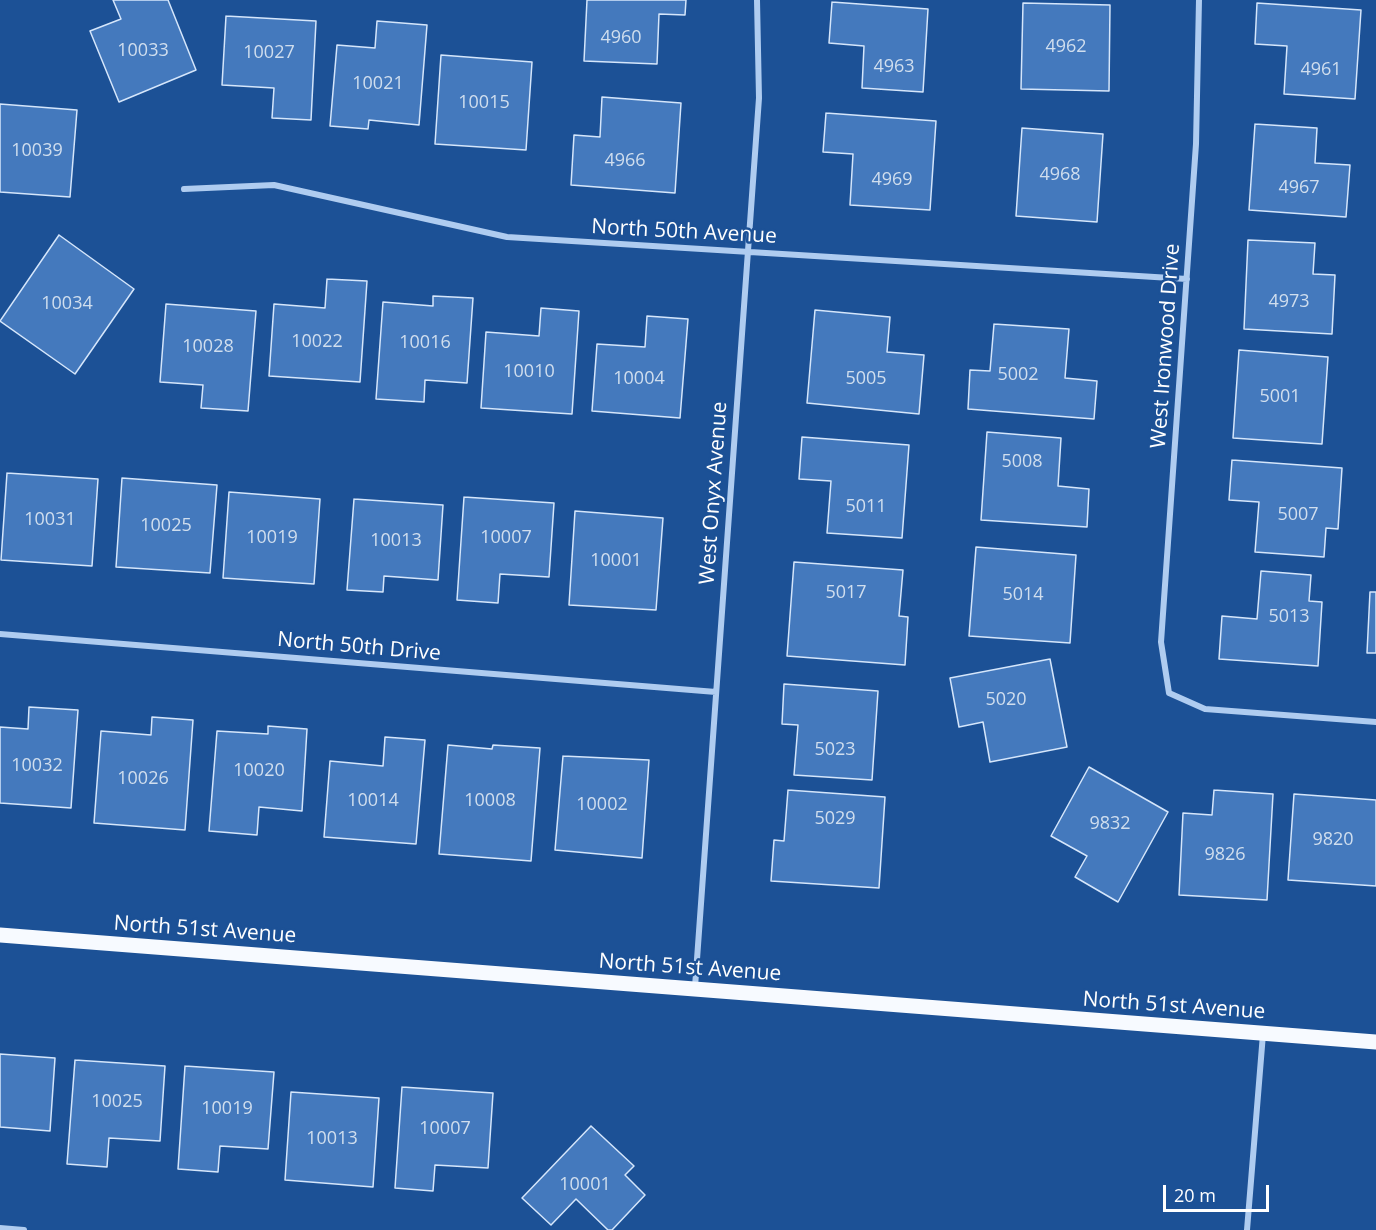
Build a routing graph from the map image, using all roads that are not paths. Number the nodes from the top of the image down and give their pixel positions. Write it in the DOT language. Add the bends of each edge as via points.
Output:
graph roads {
  1 [pos="757,0"];
  2 [pos="1199,0"];
  3 [pos="184,189"];
  4 [pos="748,252"];
  5 [pos="1187,279"];
  6 [pos="0,634"];
  7 [pos="716,692"];
  8 [pos="1376,722"];
  9 [pos="0,935"];
  10 [pos="695,989"];
  11 [pos="1263,1034"];
  12 [pos="1376,1042"];
  13 [pos="0,1228"];
  14 [pos="24,1230"];
  15 [pos="1247,1230"];
  1 -- 4 [label="street, West Onyx Avenue" via="759,98"];
  2 -- 5 [label="street, West Ironwood Drive"];
  3 -- 4 [label="street, North 50th Avenue" via="274,185 507,237"];
  4 -- 5 [label="street, North 50th Avenue"];
  4 -- 7 [label="street, West Onyx Avenue"];
  5 -- 8 [label="street, West Ironwood Drive" via="1161,642 1169,693 1205,709"];
  6 -- 7 [label="street, North 50th Drive"];
  7 -- 10 [label="street, West Onyx Avenue"];
  9 -- 10 [label="main road, North 51st Avenue"];
  10 -- 11 [label="main road, North 51st Avenue"];
  11 -- 12 [label="main road, North 51st Avenue"];
  11 -- 15 [label="street"];
  13 -- 14 [label="street"];
}
